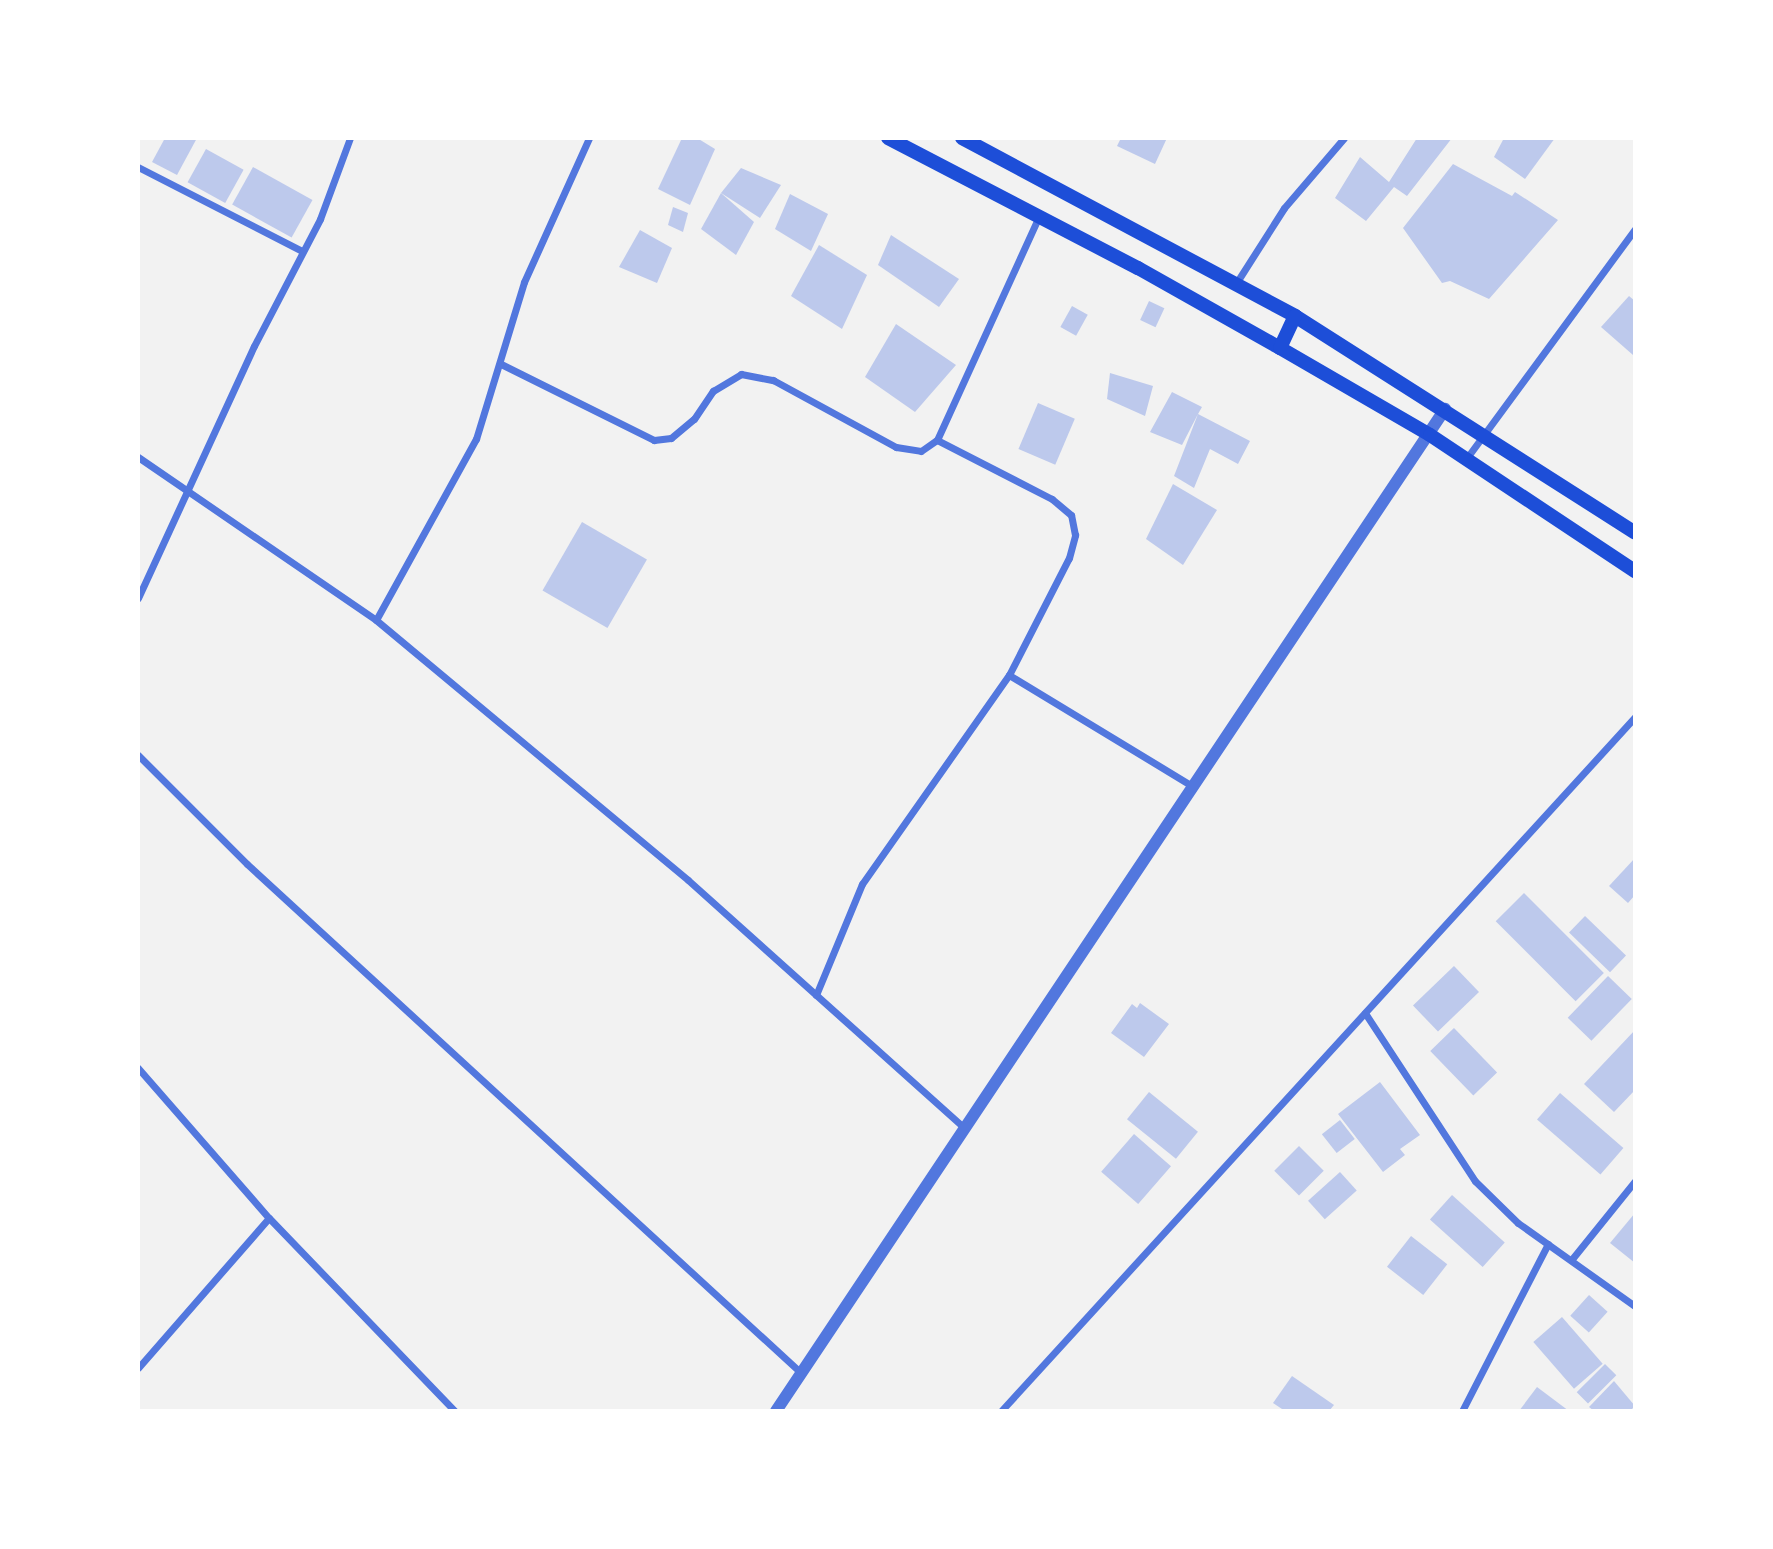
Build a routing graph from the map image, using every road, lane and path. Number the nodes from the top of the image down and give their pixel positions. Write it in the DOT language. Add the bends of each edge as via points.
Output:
graph roads {
  1 [pos="350,138"];
  2 [pos="589,138"];
  3 [pos="888,138"];
  4 [pos="961,138"];
  5 [pos="1344,138"];
  6 [pos="138,167"];
  7 [pos="1039,216"];
  8 [pos="1635,229"];
  9 [pos="302,251"];
  10 [pos="1235,285"];
  11 [pos="1295,316"];
  12 [pos="1280,348"];
  13 [pos="502,364"];
  14 [pos="1445,409"];
  15 [pos="1483,433"];
  16 [pos="1430,435"];
  17 [pos="937,439"];
  18 [pos="138,457"];
  19 [pos="1466,459"];
  20 [pos="187,491"];
  21 [pos="1635,533"];
  22 [pos="1635,571"];
  23 [pos="138,598"];
  24 [pos="376,620"];
  25 [pos="1009,675"];
  26 [pos="1635,718"];
  27 [pos="138,755"];
  28 [pos="1195,788"];
  29 [pos="816,995"];
  30 [pos="1365,1013"];
  31 [pos="138,1068"];
  32 [pos="964,1128"];
  33 [pos="1635,1181"];
  34 [pos="269,1218"];
  35 [pos="1548,1244"];
  36 [pos="1572,1259"];
  37 [pos="1635,1306"];
  38 [pos="138,1368"];
  39 [pos="800,1372"];
  40 [pos="455,1411"];
  41 [pos="776,1411"];
  42 [pos="1002,1411"];
  43 [pos="1462,1411"];
  1 -- 9 [label="street" via="320,219"];
  2 -- 13 [label="street" via="524,282"];
  3 -- 7 [label="main road"];
  4 -- 10 [label="main road"];
  5 -- 10 [label="street" via="1284,208"];
  6 -- 9 [label="street"];
  7 -- 12 [label="main road"];
  7 -- 17 [label="street"];
  8 -- 15 [label="street"];
  9 -- 20 [label="street"];
  10 -- 11 [label="main road"];
  11 -- 12 [label="main road"];
  11 -- 14 [label="main road"];
  12 -- 16 [label="main road"];
  13 -- 17 [label="street" via="654,440 671,438 694,419 713,391 741,374 773,380 908,452 921,451"];
  13 -- 24 [label="street" via="453,488"];
  14 -- 15 [label="main road"];
  14 -- 16 [label="street"];
  15 -- 19 [label="street"];
  15 -- 21 [label="main road"];
  16 -- 19 [label="main road"];
  16 -- 28 [label="street"];
  17 -- 25 [label="street" via="1052,499 1071,515 1075,536 1069,558"];
  18 -- 20 [label="street"];
  19 -- 22 [label="main road"];
  20 -- 23 [label="street"];
  20 -- 24 [label="street"];
  24 -- 29 [label="street" via="688,880"];
  25 -- 28 [label="street"];
  25 -- 29 [label="street" via="862,884"];
  26 -- 30 [label="street"];
  27 -- 39 [label="street" via="247,864"];
  28 -- 32 [label="street"];
  29 -- 32 [label="street"];
  30 -- 35 [label="street" via="1475,1181 1518,1223"];
  30 -- 42 [label="street"];
  31 -- 34 [label="street"];
  32 -- 39 [label="street"];
  33 -- 36 [label="street"];
  34 -- 38 [label="street"];
  34 -- 40 [label="street"];
  35 -- 36 [label="street"];
  35 -- 43 [label="street"];
  36 -- 37 [label="street"];
  39 -- 41 [label="street"];
}
